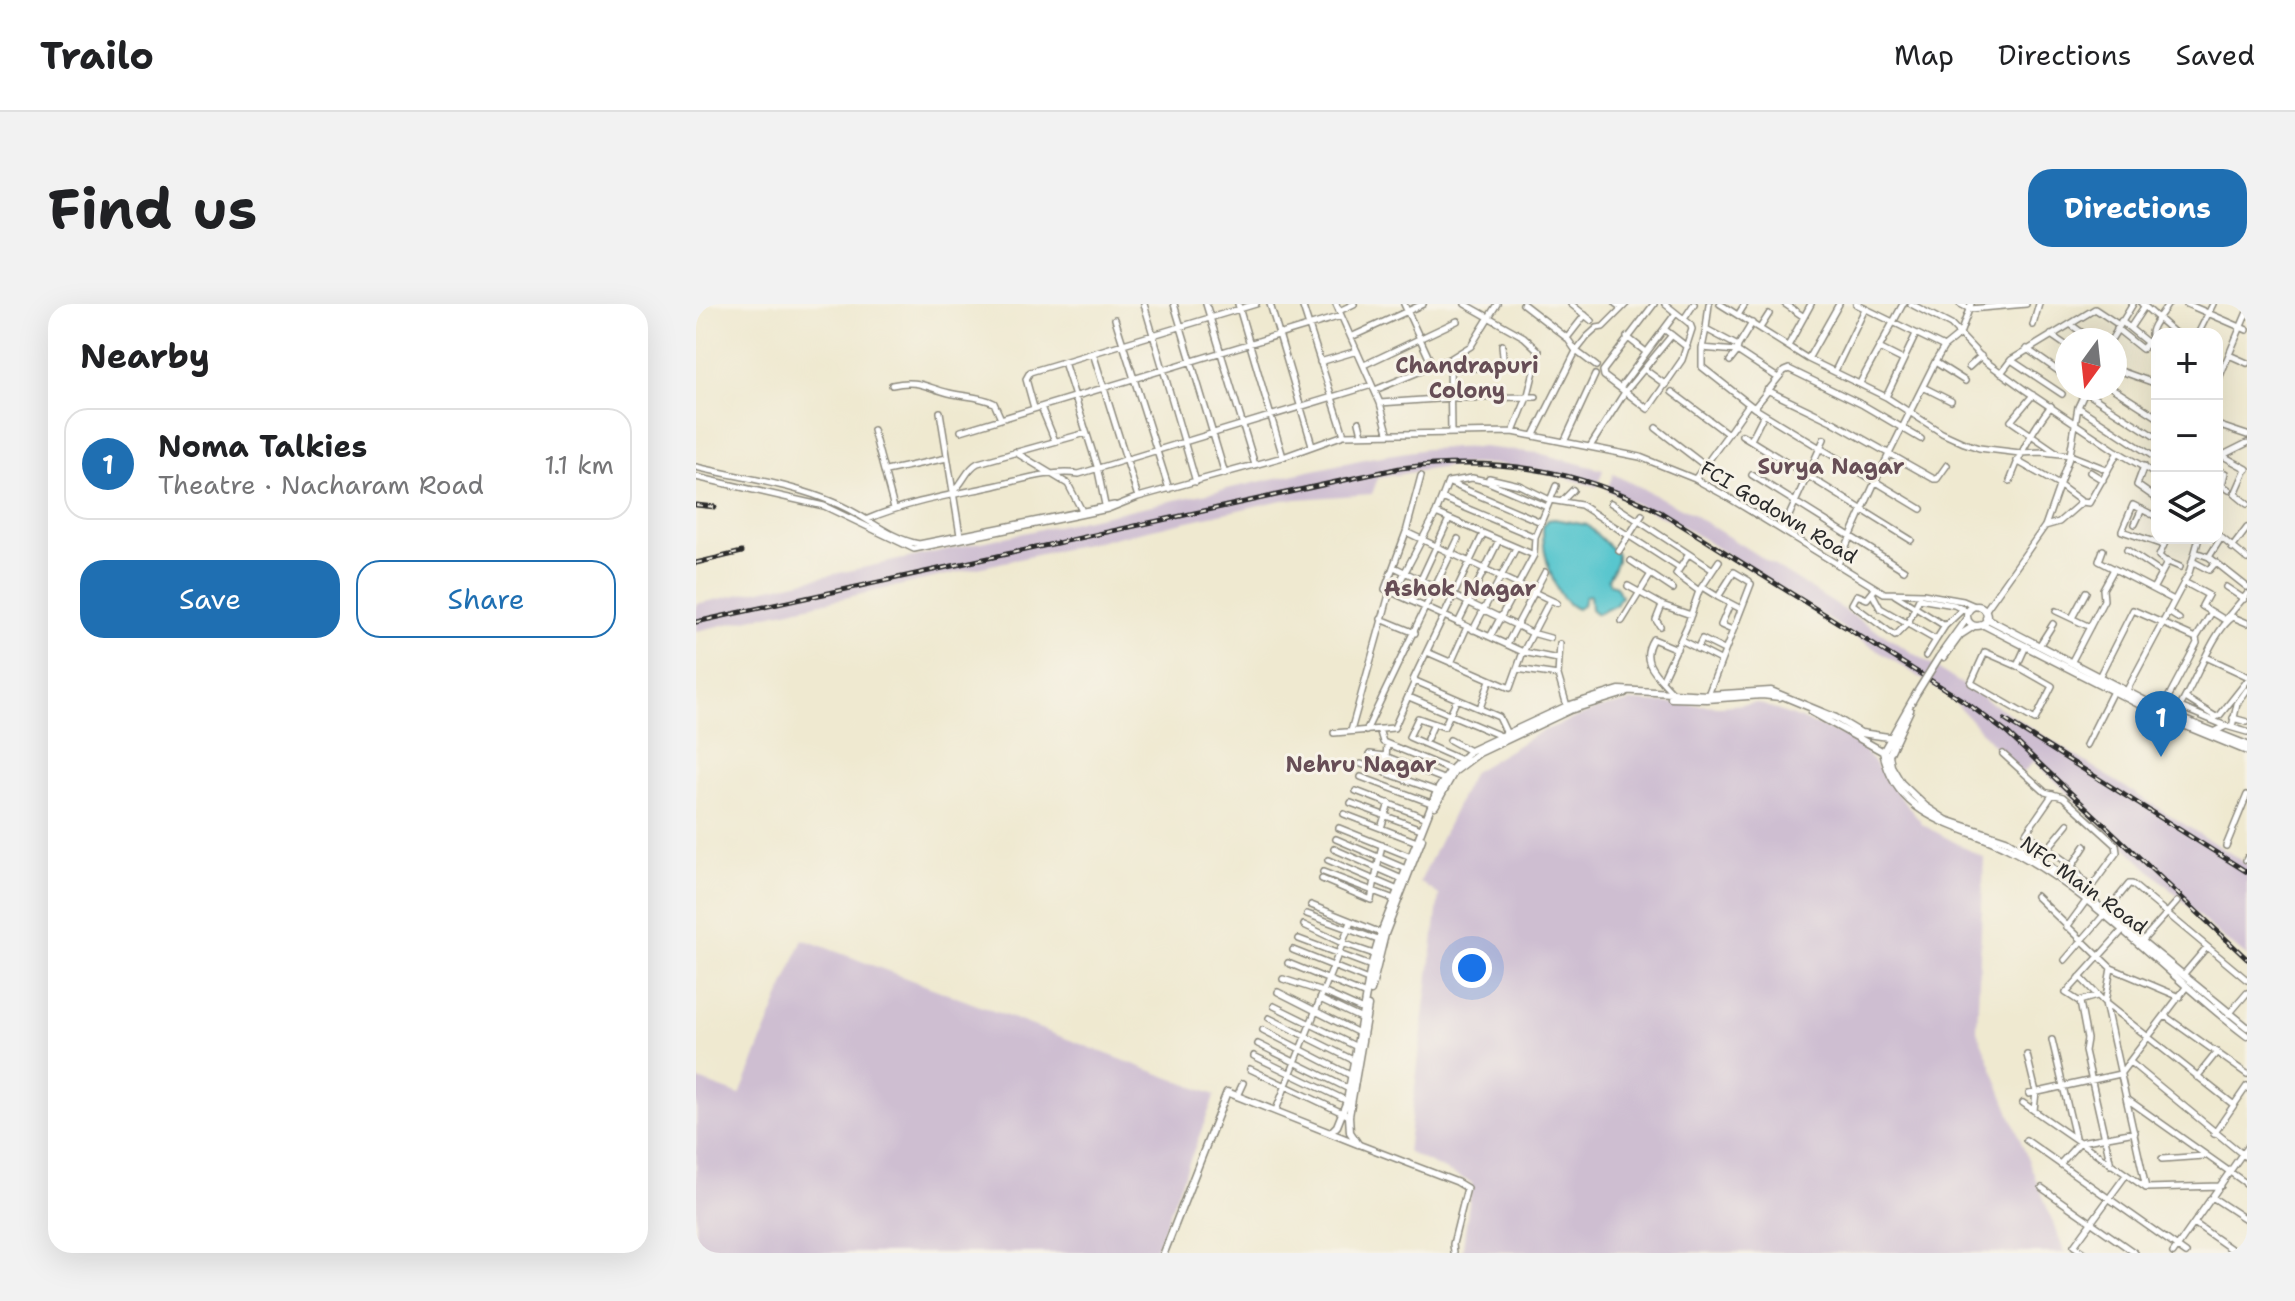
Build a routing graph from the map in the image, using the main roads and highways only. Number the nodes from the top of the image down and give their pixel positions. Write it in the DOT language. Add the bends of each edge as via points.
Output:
graph roads {
  1 [pos="1966,613"];
  2 [pos="1985,618"];
  3 [pos="1974,626"];
  4 [pos="2026,644"];
  5 [pos="1940,658"];
  6 [pos="2125,694"];
  7 [pos="1505,736"];
  8 [pos="1893,737"];
  9 [pos="2247,745"];
  10 [pos="2247,751"];
  11 [pos="1886,753"];
  12 [pos="2105,913"];
  13 [pos="2166,964"];
  14 [pos="2247,1027"];
  15 [pos="2247,1036"];
  16 [pos="1346,1114"];
  17 [pos="1330,1133"];
  18 [pos="1164,1253"];
  1 -- 2 [label="main road" via="1977,607"];
  1 -- 3 [label="main road"];
  1 -- 5 [label="main road"];
  2 -- 3 [label="main road"];
  2 -- 4 [label="main road"];
  3 -- 5 [label="main road"];
  4 -- 6 [label="main road"];
  4 -- 6 [label="main road" via="2039,646"];
  5 -- 8 [label="main road, bridge"];
  6 -- 9 [label="main road"];
  6 -- 10 [label="main road" via="2184,726"];
  7 -- 8 [label="main road" via="1567,706 1619,690 1708,695 1763,690 1780,693 1870,737"];
  7 -- 11 [label="main road" via="1619,693 1707,699 1773,695"];
  7 -- 16 [label="main road" via="1461,766 1435,806 1378,958"];
  7 -- 16 [label="main road" via="1470,751 1443,779 1431,803 1374,954"];
  8 -- 11 [label="main road"];
  11 -- 12 [label="main road, NFC Main Road" via="1890,776 1923,811 2005,847 2088,896"];
  12 -- 13 [label="main road, NFC Main Road"];
  12 -- 13 [label="main road, NFC Main Road"];
  13 -- 14 [label="main road, NFC Main Road"];
  13 -- 15 [label="main road, NFC Main Road"];
  16 -- 17 [label="main road"];
  16 -- 17 [label="main road" via="1358,1144"];
  17 -- 18 [label="main road" via="1227,1092"];
}
